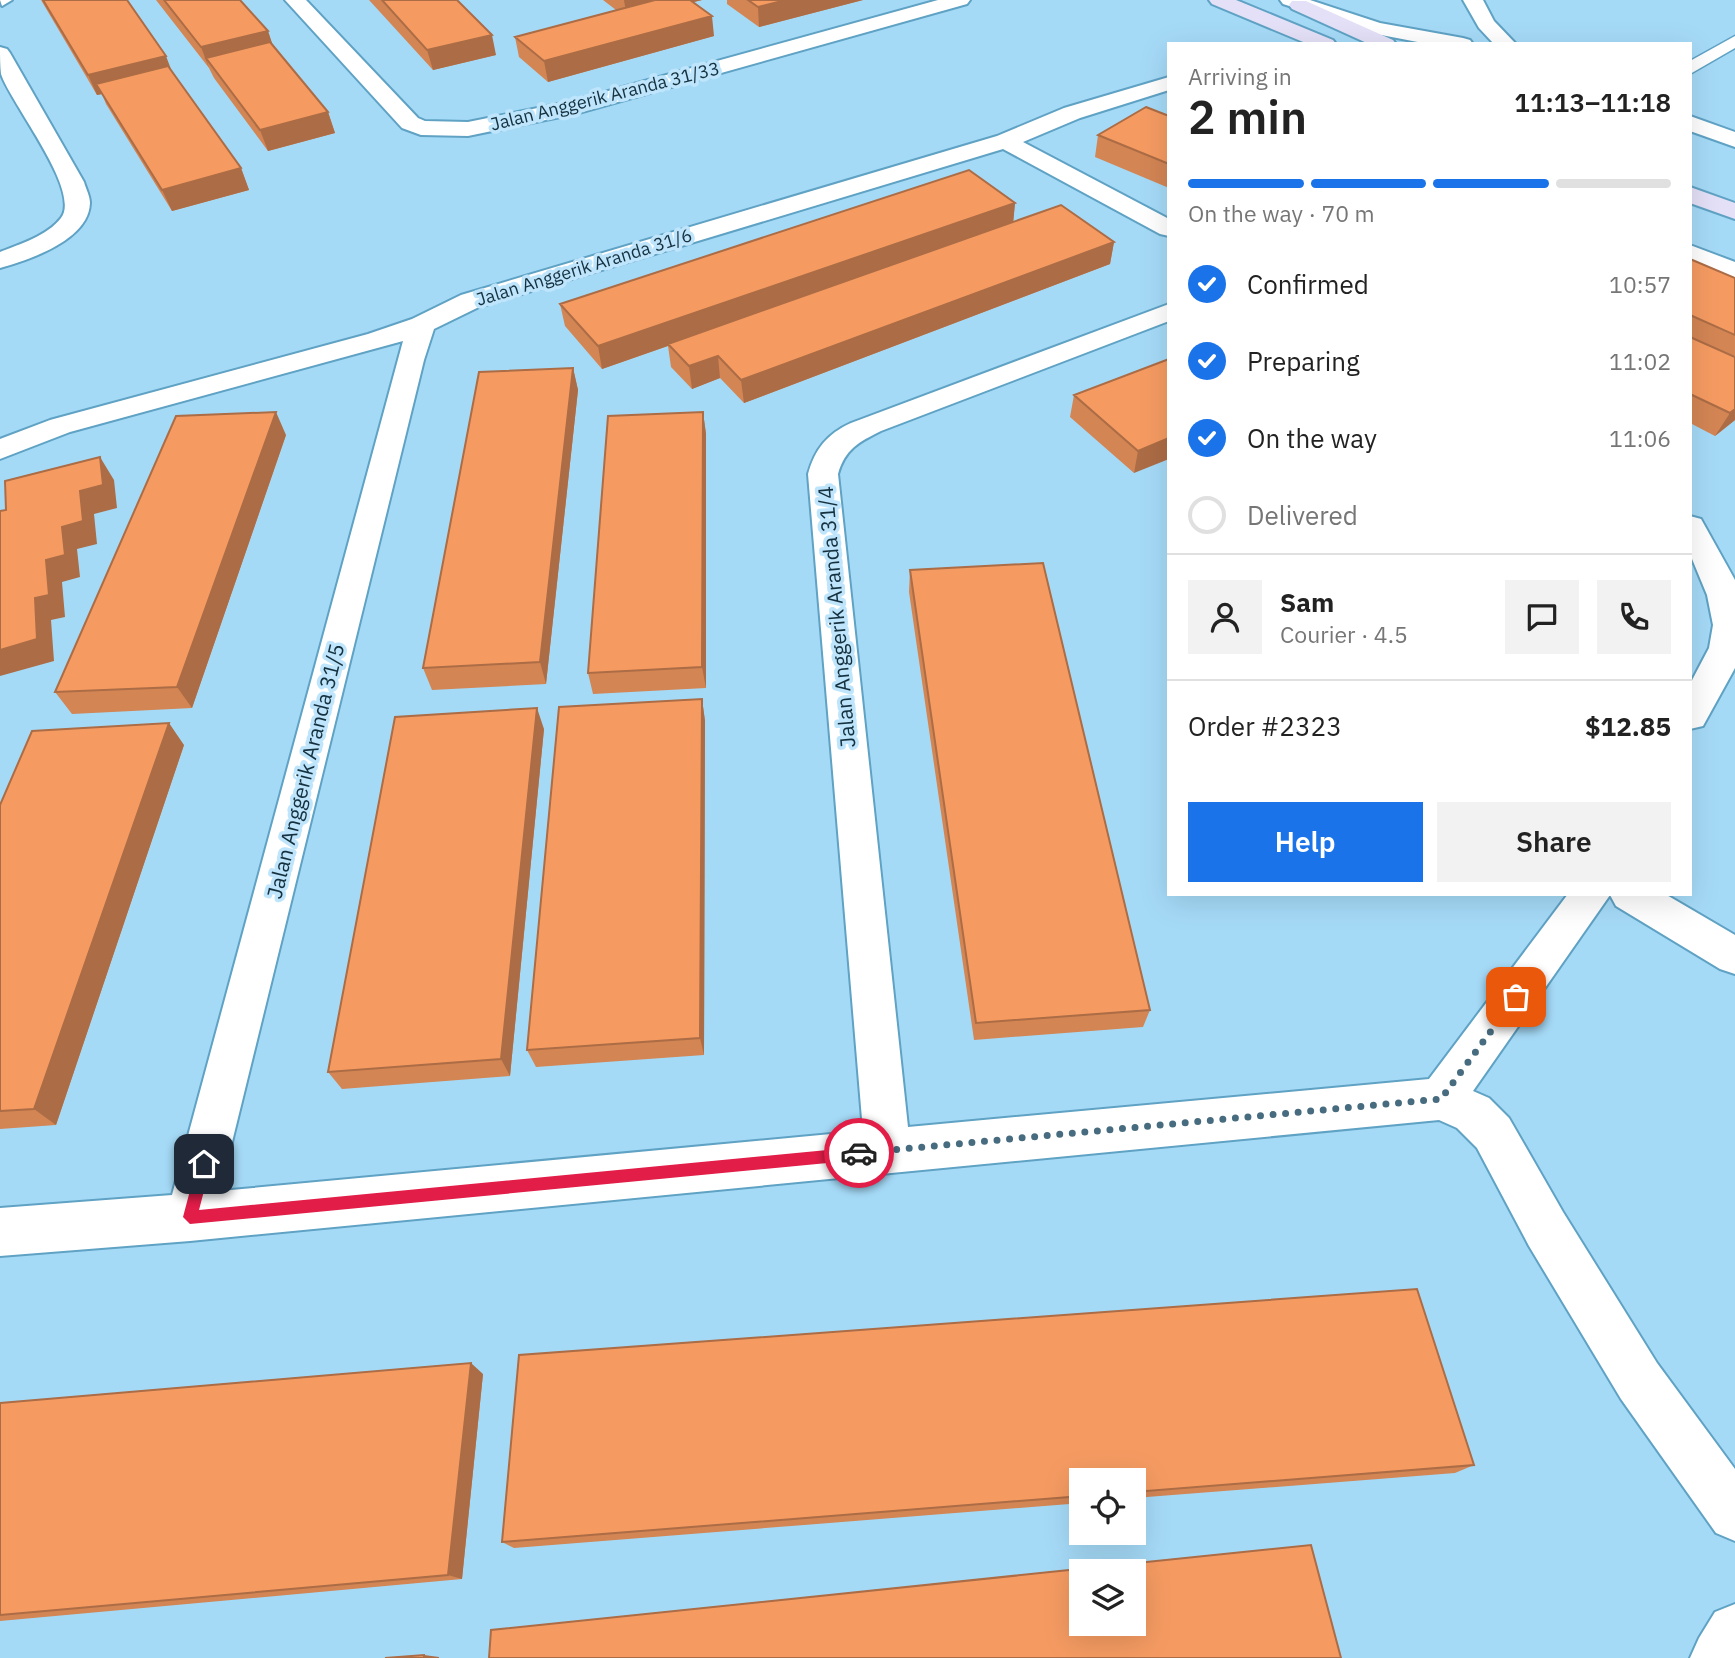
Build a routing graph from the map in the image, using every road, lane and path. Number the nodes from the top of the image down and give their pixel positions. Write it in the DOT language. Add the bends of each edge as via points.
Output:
graph roads {
  1 [pos="295,0"];
  2 [pos="960,0"];
  3 [pos="1219,0"];
  4 [pos="1289,0"];
  5 [pos="1473,0"];
  6 [pos="1451,22"];
  7 [pos="1425,38"];
  8 [pos="1735,41"];
  9 [pos="1321,42"];
  10 [pos="1382,42"];
  11 [pos="1450,42"];
  12 [pos="1504,42"];
  13 [pos="0,53"];
  14 [pos="1692,68"];
  15 [pos="1167,84"];
  16 [pos="1692,123"];
  17 [pos="1735,140"];
  18 [pos="1005,141"];
  19 [pos="1692,195"];
  20 [pos="1735,212"];
  21 [pos="1167,228"];
  22 [pos="1692,253"];
  23 [pos="0,260"];
  24 [pos="1735,271"];
  25 [pos="1167,313"];
  26 [pos="422,324"];
  27 [pos="0,450"];
  28 [pos="1692,529"];
  29 [pos="1692,712"];
  30 [pos="1590,896"];
  31 [pos="1633,896"];
  32 [pos="1735,956"];
  33 [pos="1441,1099"];
  34 [pos="888,1151"];
  35 [pos="190,1217"];
  36 [pos="0,1232"];
  37 [pos="1735,1514"];
  38 [pos="1735,1632"];
  39 [pos="1719,1658"];
  1 -- 2 [label="street, Jalan Anggerik Aranda 31/33" via="410,122 445,130 575,107"];
  3 -- 9 [label="main road"];
  4 -- 7 [label="street"];
  4 -- 10 [label="main road"];
  5 -- 12 [label="street" via="1486,24"];
  6 -- 7 [label="street" via="1446,30"];
  7 -- 11 [label="street"];
  8 -- 14 [label="lane"];
  13 -- 23 [label="street" via="72,182 78,204 59,235"];
  15 -- 18 [label="street, Jalan Anggerik Aranda 31/6" via="1072,113"];
  16 -- 17 [label="street"];
  18 -- 21 [label="street"];
  18 -- 26 [label="street, Jalan Anggerik Aranda 31/6" via="470,301"];
  19 -- 20 [label="main road"];
  22 -- 24 [label="street"];
  25 -- 34 [label="street, Jalan Anggerik Aranda 31/4" via="871,425 847,436 829,452 823,474"];
  26 -- 27 [label="street, Jalan Anggerik Aranda 31/6" via="60,426"];
  26 -- 35 [label="street, Jalan Anggerik Aranda 31/5"];
  28 -- 29 [label="street" via="1716,571 1728,606 1730,637"];
  30 -- 33 [label="street"];
  31 -- 32 [label="street"];
  33 -- 34 [label="street"];
  33 -- 37 [label="street" via="1473,1114 1493,1133 1639,1381"];
  34 -- 35 [label="street"];
  35 -- 36 [label="street"];
  38 -- 39 [label="street"];
}
